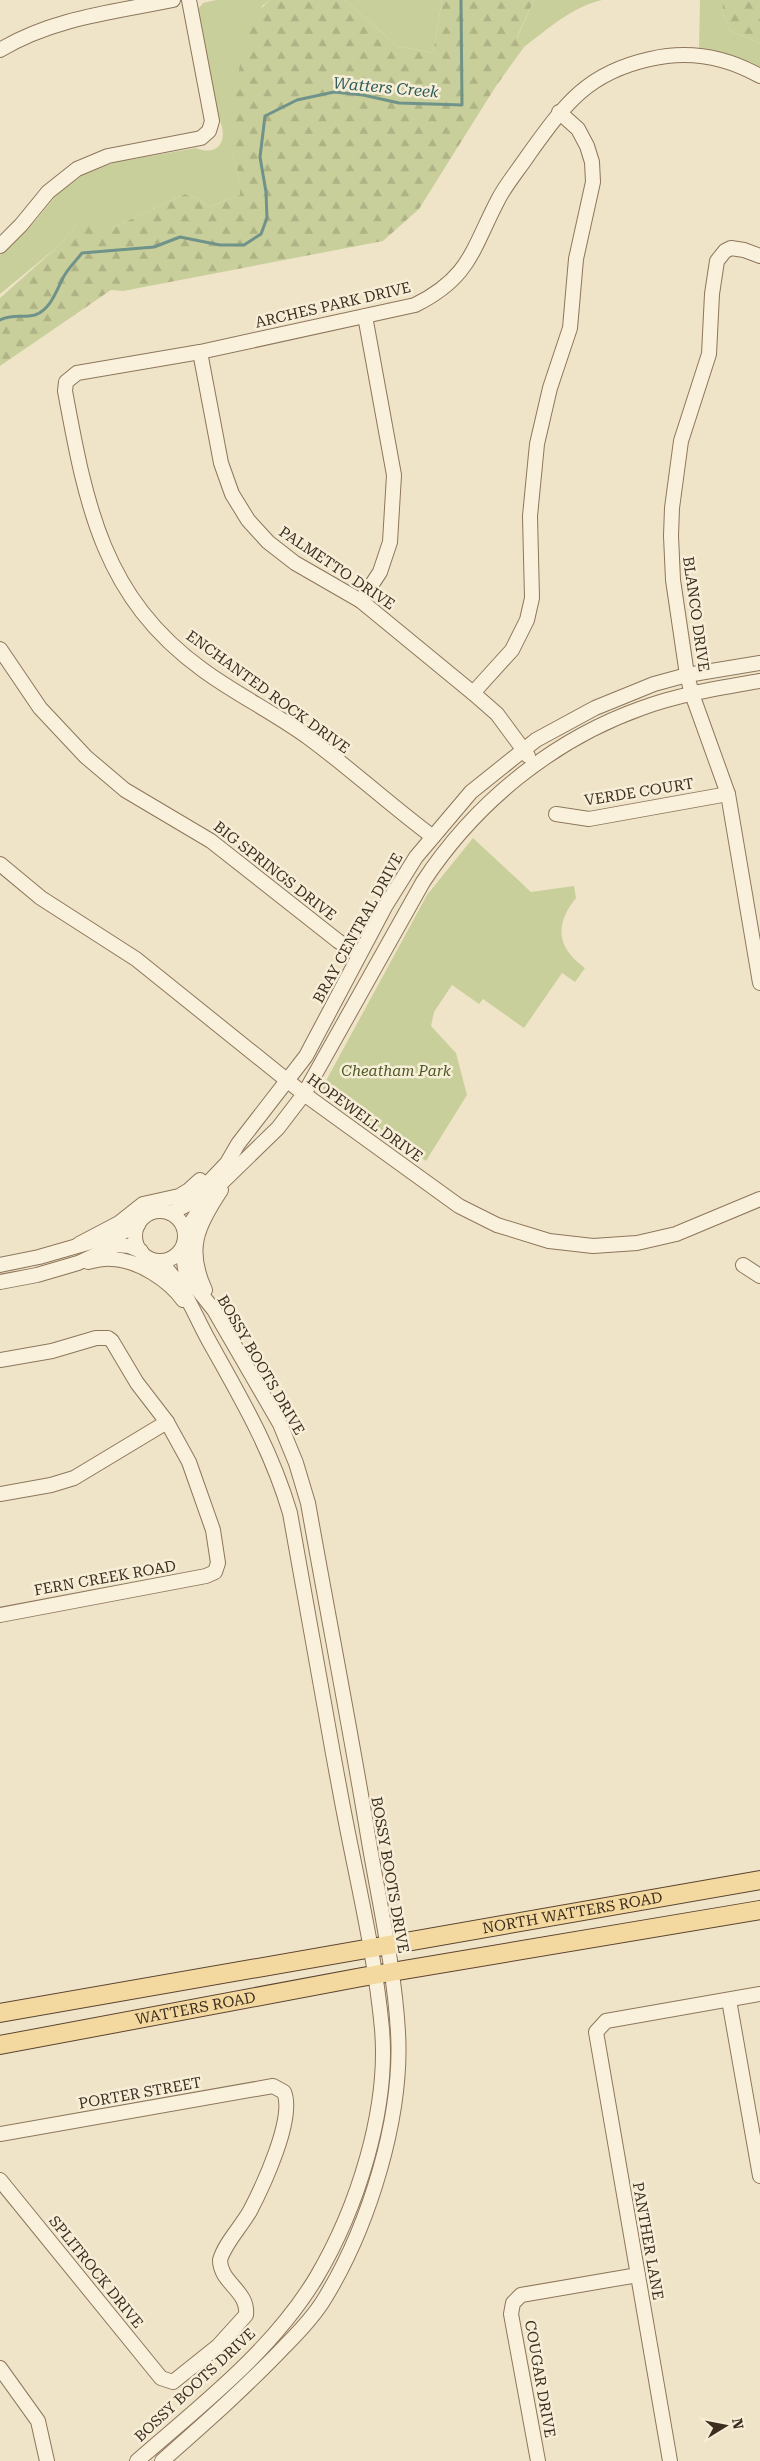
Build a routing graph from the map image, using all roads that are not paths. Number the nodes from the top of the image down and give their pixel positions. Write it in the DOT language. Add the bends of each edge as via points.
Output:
graph roads {
  1 [pos="173,0"];
  2 [pos="189,0"];
  3 [pos="0,50"];
  4 [pos="760,76"];
  5 [pos="559,112"];
  6 [pos="0,246"];
  7 [pos="760,256"];
  8 [pos="365,316"];
  9 [pos="200,352"];
  10 [pos="67,380"];
  11 [pos="361,601"];
  12 [pos="0,649"];
  13 [pos="760,663"];
  14 [pos="687,675"];
  15 [pos="760,681"];
  16 [pos="473,692"];
  17 [pos="692,694"];
  18 [pos="524,750"];
  19 [pos="535,764"];
  20 [pos="728,794"];
  21 [pos="556,814"];
  22 [pos="433,837"];
  23 [pos="0,864"];
  24 [pos="359,955"];
  25 [pos="760,983"];
  26 [pos="287,1081"];
  27 [pos="304,1094"];
  28 [pos="238,1144"];
  29 [pos="247,1159"];
  30 [pos="760,1199"];
  31 [pos="170,1213"];
  32 [pos="138,1224"];
  33 [pos="185,1233"];
  34 [pos="80,1244"];
  35 [pos="182,1249"];
  36 [pos="140,1252"];
  37 [pos="159,1261"];
  38 [pos="78,1263"];
  39 [pos="0,1265"];
  40 [pos="743,1265"];
  41 [pos="760,1276"];
  42 [pos="0,1282"];
  43 [pos="214,1310"];
  44 [pos="198,1319"];
  45 [pos="0,1360"];
  46 [pos="166,1422"];
  47 [pos="0,1494"];
  48 [pos="0,1615"];
  49 [pos="760,1880"];
  50 [pos="760,1910"];
  51 [pos="378,1948"];
  52 [pos="382,1974"];
  53 [pos="760,1994"];
  54 [pos="729,2000"];
  55 [pos="0,2013"];
  56 [pos="0,2045"];
  57 [pos="0,2134"];
  58 [pos="760,2176"];
  59 [pos="0,2180"];
  60 [pos="638,2275"];
  61 [pos="247,2309"];
  62 [pos="283,2324"];
  63 [pos="295,2336"];
  64 [pos="0,2368"];
  65 [pos="47,2461"];
  66 [pos="137,2461"];
  67 [pos="162,2461"];
  68 [pos="538,2461"];
  69 [pos="670,2461"];
  1 -- 3 [label="street" via="63,22 18,39"];
  2 -- 6 [label="street" via="212,122 209,131 201,138 108,156 77,169 48,192"];
  4 -- 5 [label="street, ARCHES PARK DRIVE" via="709,56 660,56 600,77"];
  5 -- 8 [label="street, ARCHES PARK DRIVE" via="500,197 469,261 449,283 437,294 415,305"];
  5 -- 16 [label="street" via="578,129 587,146 593,182 576,259 570,328 550,388 537,444 530,516 532,598 528,620 512,650"];
  7 -- 14 [label="street, BLANCO DRIVE" via="738,248 727,250 720,256 714,273 709,354 681,441 672,508 673,580"];
  8 -- 9 [label="street, ARCHES PARK DRIVE"];
  8 -- 11 [label="street" via="394,475 390,542 380,572"];
  9 -- 10 [label="street, ARCHES PARK DRIVE" via="77,373"];
  9 -- 11 [label="street, PALMETTO DRIVE" via="221,463 232,494 248,520 294,563"];
  10 -- 22 [label="street, ENCHANTED ROCK DRIVE" via="64,391 94,522 115,571 152,624 203,670 309,738"];
  11 -- 16 [label="street, PALMETTO DRIVE"];
  12 -- 24 [label="street, BIG SPRINGS DRIVE" via="40,708 99,768 125,790 211,840"];
  13 -- 14 [label="street, BRAY CENTRAL DRIVE"];
  14 -- 17 [label="street, BLANCO DRIVE"];
  14 -- 18 [label="street, BRAY CENTRAL DRIVE" via="654,684 595,708"];
  15 -- 17 [label="street"];
  16 -- 18 [label="street, PALMETTO DRIVE" via="497,714"];
  17 -- 19 [label="street" via="626,714"];
  17 -- 20 [label="street, BLANCO DRIVE"];
  18 -- 19 [label="street, PALMETTO DRIVE"];
  18 -- 22 [label="street, BRAY CENTRAL DRIVE" via="472,792"];
  19 -- 27 [label="street" via="484,806 444,851 401,918"];
  20 -- 21 [label="street, VERDE COURT" via="589,819"];
  20 -- 25 [label="street, BLANCO DRIVE"];
  22 -- 24 [label="street, BRAY CENTRAL DRIVE" via="416,857"];
  23 -- 26 [label="street, HOPEWELL DRIVE" via="41,898 143,964"];
  24 -- 26 [label="street, BRAY CENTRAL DRIVE" via="306,1056"];
  26 -- 27 [label="street, HOPEWELL DRIVE"];
  26 -- 28 [label="street, BRAY CENTRAL DRIVE"];
  27 -- 29 [label="street" via="278,1128"];
  27 -- 30 [label="street, HOPEWELL DRIVE" via="459,1206 497,1225 549,1241 593,1246 637,1243 676,1234"];
  28 -- 31 [label="street, BRAY CENTRAL DRIVE" via="227,1163 191,1201"];
  28 -- 34 [label="street" via="221,1155 189,1190 174,1198 144,1204 119,1223"];
  29 -- 33 [label="street" via="206,1198"];
  29 -- 43 [label="street" via="220,1192 204,1218 196,1241 196,1268"];
  31 -- 32 [label="street" via="150,1213"];
  31 -- 33 [label="street" via="181,1222"];
  32 -- 34 [label="street" via="119,1234"];
  32 -- 36 [label="street" via="135,1236"];
  33 -- 35 [label="street"];
  34 -- 39 [label="street"];
  35 -- 37 [label="street" via="172,1258"];
  35 -- 43 [label="street, BOSSY BOOTS DRIVE" via="186,1275"];
  36 -- 37 [label="street"];
  36 -- 38 [label="street" via="129,1246 117,1245"];
  37 -- 44 [label="street, BOSSY BOOTS DRIVE" via="180,1283"];
  38 -- 42 [label="street" via="37,1276"];
  38 -- 44 [label="street" via="110,1258 142,1268 177,1292"];
  40 -- 41 [label="street"];
  43 -- 51 [label="street, BOSSY BOOTS DRIVE" via="280,1424 308,1503"];
  44 -- 51 [label="street, BOSSY BOOTS DRIVE" via="268,1450 290,1513"];
  45 -- 46 [label="street" via="108,1338"];
  46 -- 47 [label="street" via="74,1478"];
  46 -- 48 [label="street, FERN CREEK ROAD" via="189,1462 209,1517 218,1563 215,1572"];
  49 -- 51 [label="main road, NORTH WATTERS ROAD"];
  50 -- 52 [label="main road, NORTH WATTERS ROAD"];
  51 -- 52 [label="street, BOSSY BOOTS DRIVE"];
  51 -- 55 [label="main road, WATTERS ROAD"];
  52 -- 56 [label="main road, WATTERS ROAD"];
  52 -- 62 [label="street, BOSSY BOOTS DRIVE" via="381,2072 375,2127 361,2177 340,2233 315,2280"];
  52 -- 63 [label="street, BOSSY BOOTS DRIVE" via="398,2034 396,2085 381,2172 345,2262 324,2300"];
  53 -- 54 [label="street"];
  54 -- 58 [label="street"];
  54 -- 60 [label="street, PANTHER LANE" via="606,2022 598,2028 596,2037"];
  57 -- 61 [label="street, PORTER STREET" via="273,2086 284,2092 287,2104 277,2151 258,2195 222,2255 220,2264 223,2273 244,2297"];
  59 -- 61 [label="street, SPLITROCK DRIVE" via="161,2378 169,2382 176,2380 226,2338 242,2321"];
  60 -- 68 [label="street, COUGAR DRIVE" via="521,2295 514,2303 511,2314"];
  60 -- 69 [label="street, PANTHER LANE"];
  62 -- 63 [label="street"];
  62 -- 66 [label="street, BOSSY BOOTS DRIVE" via="234,2376"];
  63 -- 67 [label="street, BOSSY BOOTS DRIVE" via="253,2380"];
  64 -- 65 [label="street" via="38,2421"];
}
